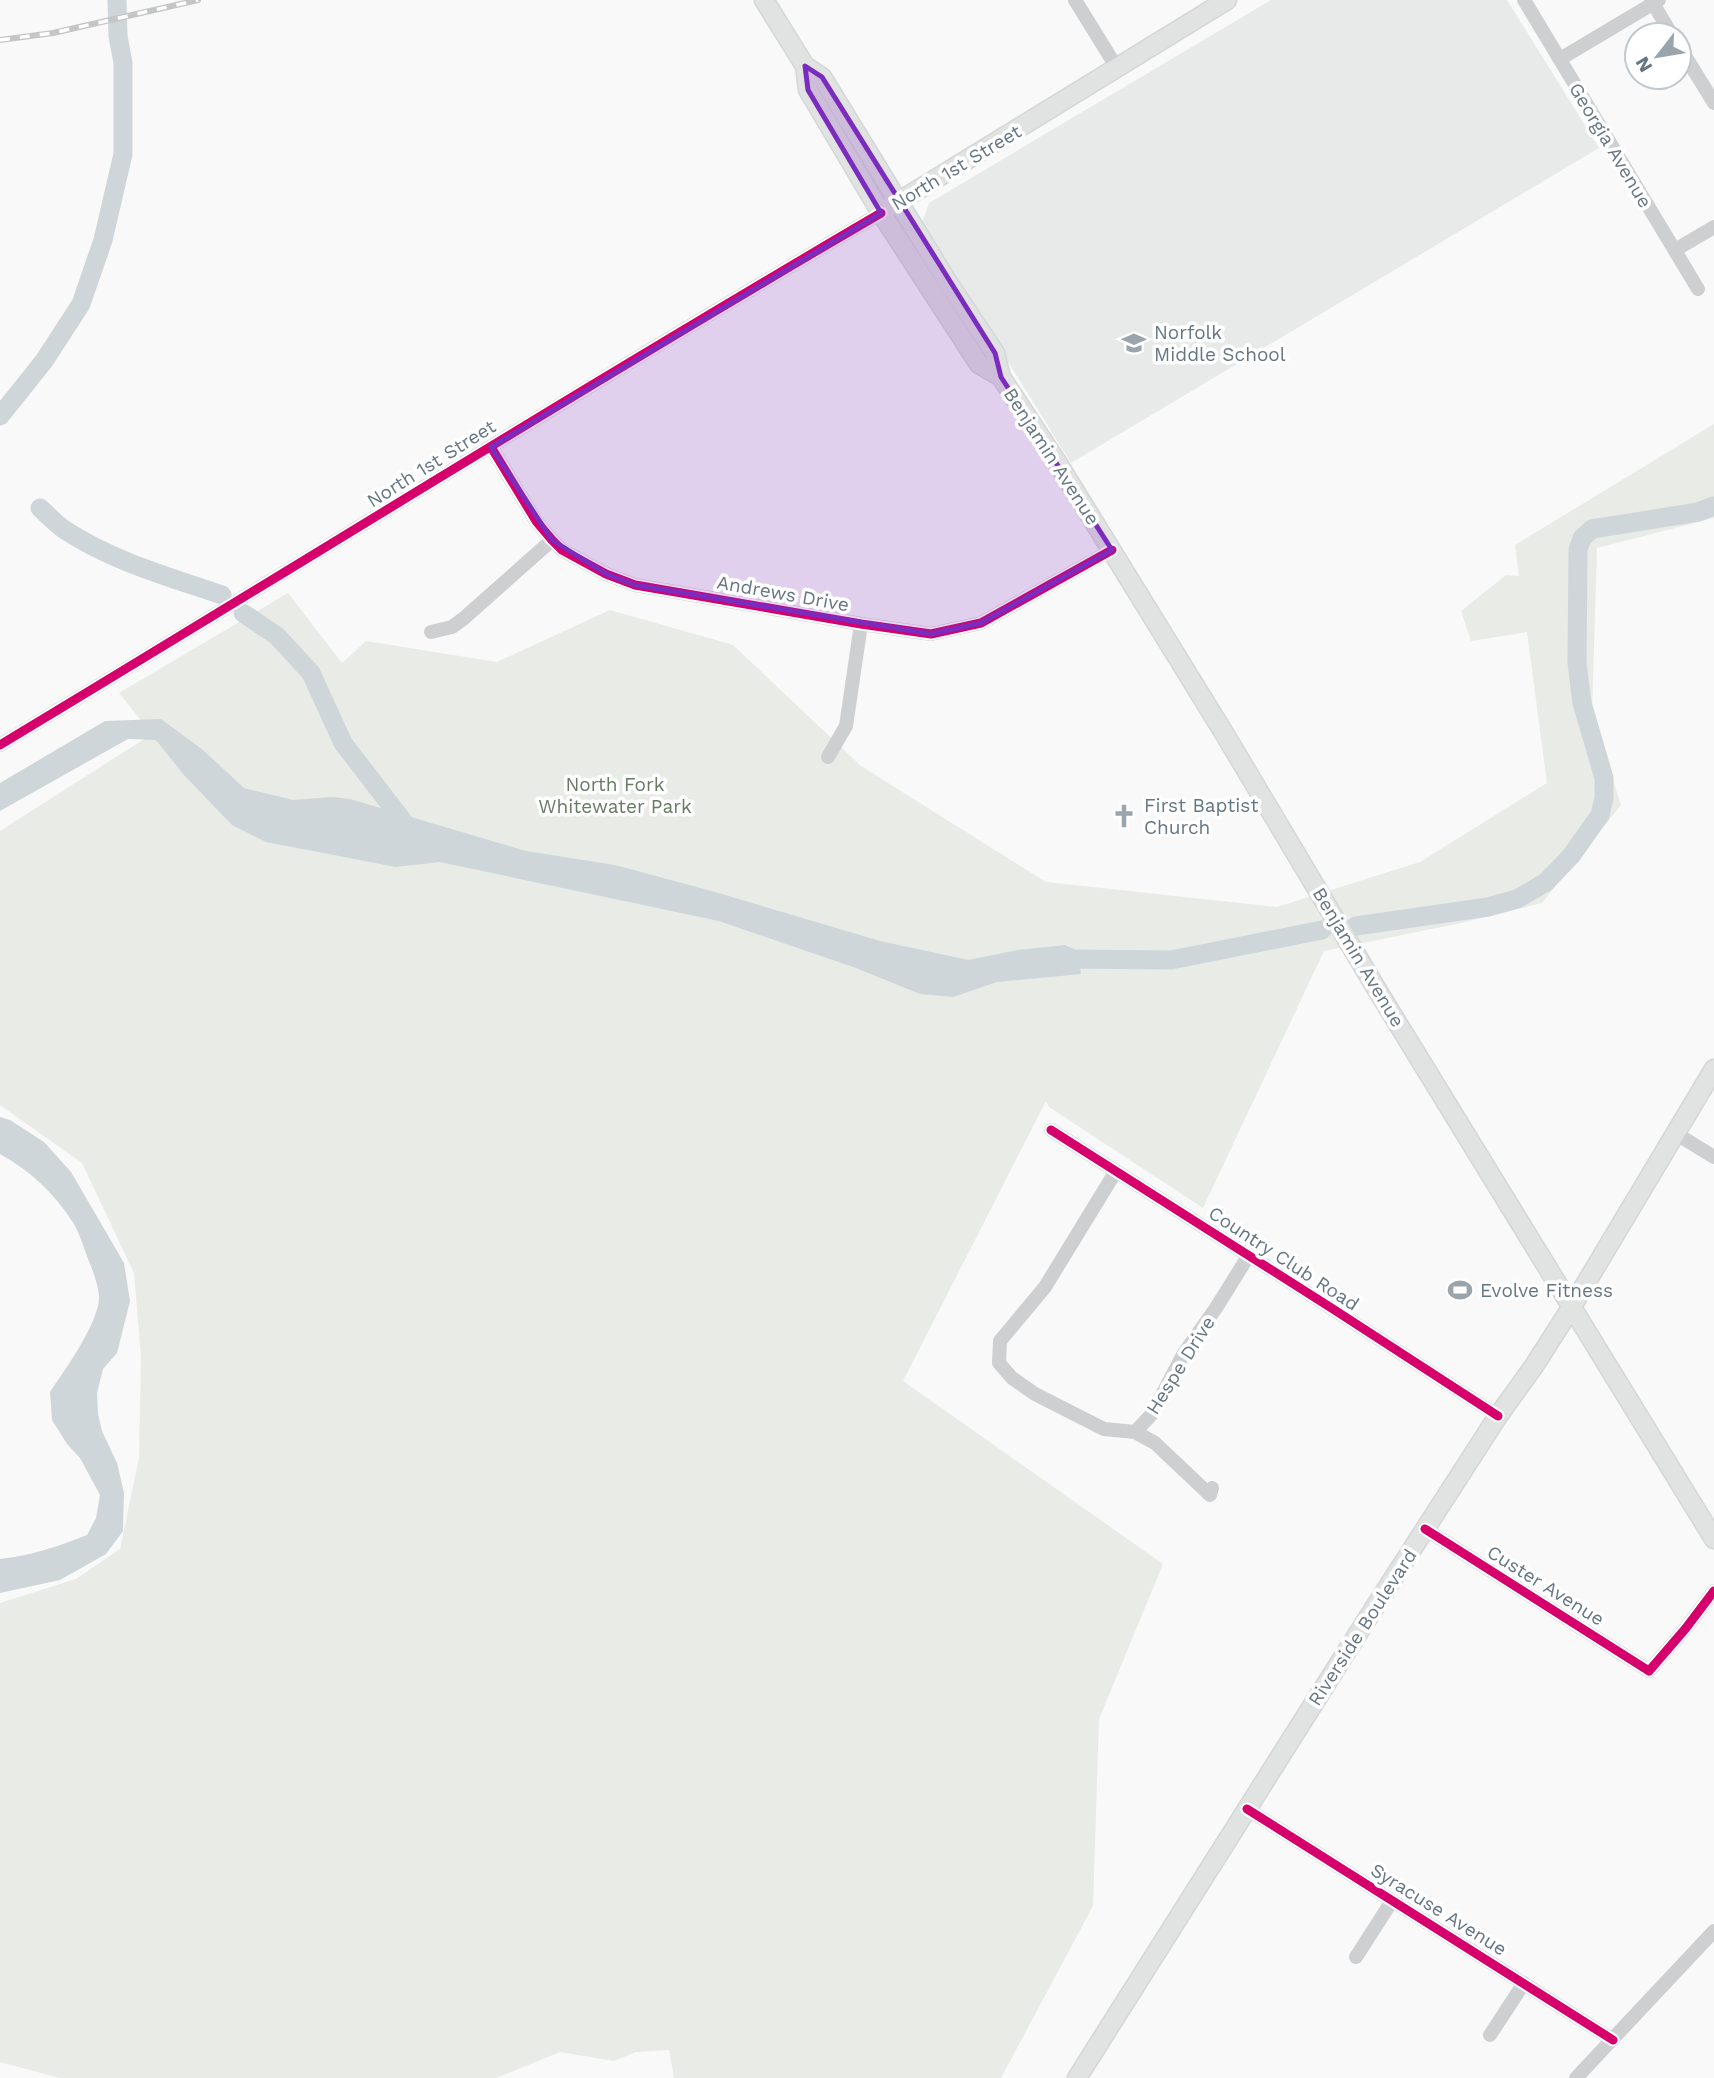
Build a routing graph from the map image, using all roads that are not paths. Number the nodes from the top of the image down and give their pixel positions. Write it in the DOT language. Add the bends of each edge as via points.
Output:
graph roads {
  1 [pos="764,0"];
  2 [pos="1075,0"];
  3 [pos="1227,0"];
  4 [pos="1524,0"];
  5 [pos="1654,1"];
  6 [pos="1665,21"];
  7 [pos="1559,59"];
  8 [pos="805,66"];
  9 [pos="1116,68"];
  10 [pos="1693,69"];
  11 [pos="1714,103"];
  12 [pos="898,202"];
  13 [pos="881,213"];
  14 [pos="1714,227"];
  15 [pos="1675,250"];
  16 [pos="1698,289"];
  17 [pos="1001,377"];
  18 [pos="491,447"];
  19 [pos="552,540"];
  20 [pos="1111,550"];
  21 [pos="862,624"];
  22 [pos="431,632"];
  23 [pos="0,745"];
  24 [pos="828,757"];
  25 [pos="1714,1069"];
  26 [pos="1051,1130"];
  27 [pos="1675,1133"];
  28 [pos="1714,1157"];
  29 [pos="1116,1171"];
  30 [pos="1249,1255"];
  31 [pos="1571,1308"];
  32 [pos="1498,1416"];
  33 [pos="1135,1432"];
  34 [pos="1212,1488"];
  35 [pos="1425,1529"];
  36 [pos="1714,1539"];
  37 [pos="1714,1591"];
  38 [pos="1247,1809"];
  39 [pos="1392,1901"];
  40 [pos="1714,1931"];
  41 [pos="1356,1957"];
  42 [pos="1524,1983"];
  43 [pos="1490,2035"];
  44 [pos="1613,2040"];
  45 [pos="1077,2078"];
  46 [pos="1576,2078"];
  1 -- 8 [label="main road"];
  2 -- 9 [label="street"];
  3 -- 9 [label="main road, North 1st Street"];
  4 -- 7 [label="street, Georgia Avenue"];
  5 -- 6 [label="street"];
  5 -- 7 [label="street"];
  7 -- 15 [label="street, Georgia Avenue"];
  8 -- 12 [label="main road, Benjamin Avenue" via="822,77"];
  8 -- 13 [label="main road, Benjamin Avenue" via="808,90"];
  9 -- 12 [label="main road, North 1st Street"];
  10 -- 11 [label="street"];
  12 -- 13 [label="main road, North 1st Street"];
  12 -- 17 [label="main road, Benjamin Avenue" via="995,353"];
  13 -- 17 [label="main road, Benjamin Avenue" via="979,364"];
  13 -- 18 [label="street, North 1st Street"];
  14 -- 15 [label="street"];
  15 -- 16 [label="street, Georgia Avenue"];
  17 -- 20 [label="main road, Benjamin Avenue"];
  18 -- 19 [label="street, Andrews Drive"];
  18 -- 23 [label="street, North 1st Street"];
  19 -- 21 [label="street, Andrews Drive" via="606,574 635,585"];
  19 -- 22 [label="street" via="463,619"];
  20 -- 21 [label="street, Andrews Drive" via="981,623 931,634"];
  20 -- 31 [label="main road, Benjamin Avenue"];
  21 -- 24 [label="street" via="846,726"];
  25 -- 27 [label="main road, Riverside Boulevard"];
  26 -- 29 [label="street, Country Club Road"];
  27 -- 28 [label="street"];
  27 -- 31 [label="main road, Riverside Boulevard"];
  29 -- 30 [label="street, Country Club Road"];
  29 -- 33 [label="street, Hespe Drive" via="1045,1287 1000,1341 999,1363 1035,1394 1104,1429"];
  30 -- 32 [label="street, Country Club Road"];
  30 -- 33 [label="street, Hespe Drive" via="1184,1353 1152,1414"];
  31 -- 32 [label="main road, Riverside Boulevard"];
  31 -- 36 [label="main road, Benjamin Avenue"];
  32 -- 35 [label="main road, Riverside Boulevard"];
  33 -- 34 [label="street" via="1210,1494"];
  35 -- 37 [label="street, Custer Avenue" via="1649,1671"];
  35 -- 38 [label="main road, Riverside Boulevard"];
  38 -- 39 [label="street, Syracuse Avenue"];
  38 -- 45 [label="main road, Riverside Boulevard"];
  39 -- 41 [label="street"];
  39 -- 42 [label="street, Syracuse Avenue"];
  40 -- 44 [label="street"];
  42 -- 43 [label="street"];
  42 -- 44 [label="street, Syracuse Avenue"];
  44 -- 46 [label="street"];
}
